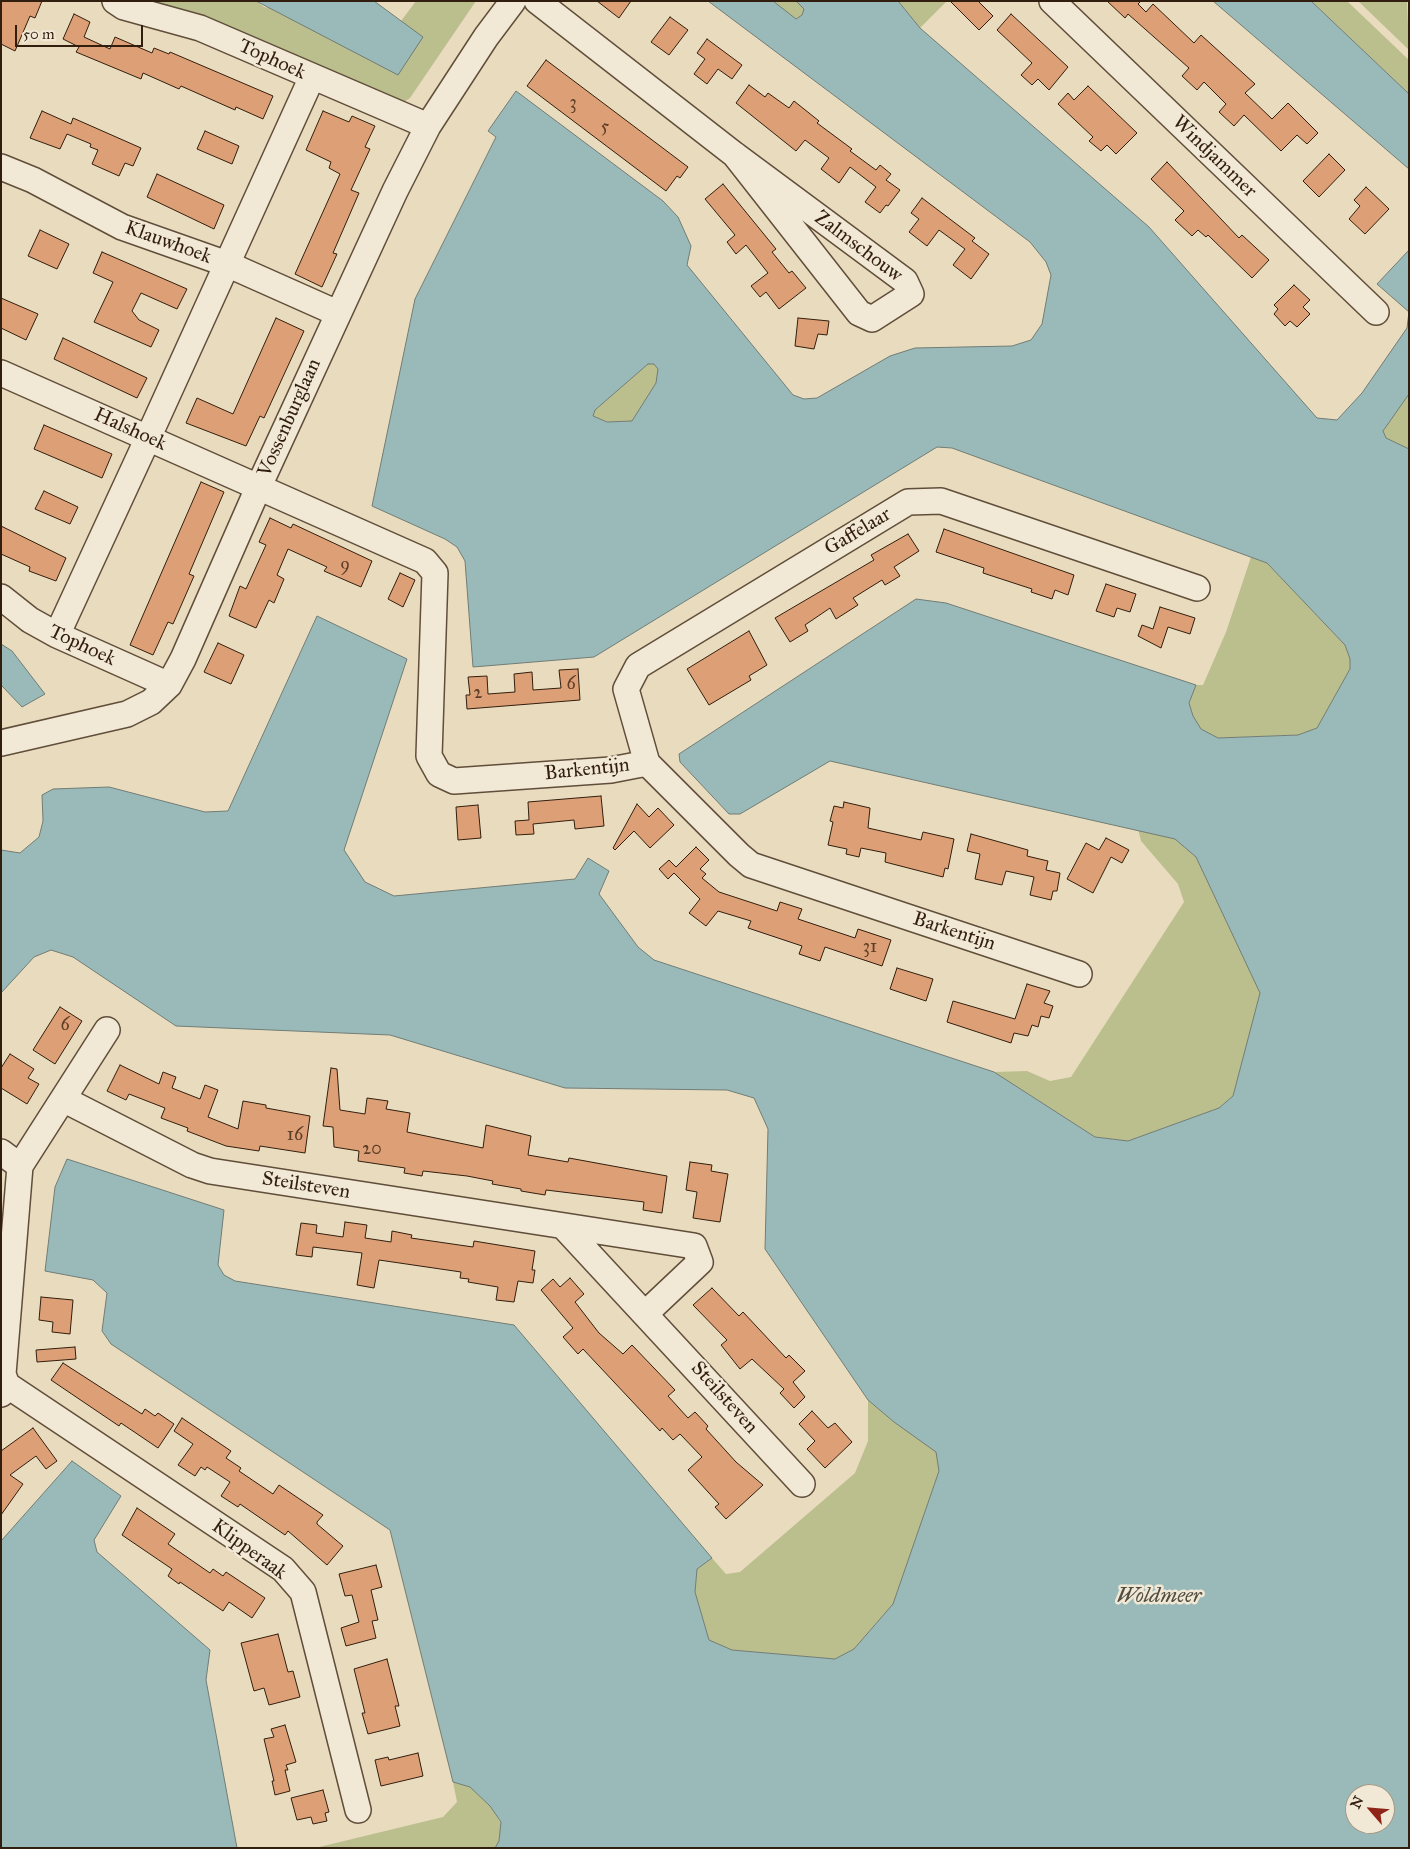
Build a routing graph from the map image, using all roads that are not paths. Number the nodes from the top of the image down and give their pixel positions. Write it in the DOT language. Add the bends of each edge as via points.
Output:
graph roads {
  1 [pos="115,1"];
  2 [pos="513,1"];
  3 [pos="537,1"];
  4 [pos="1052,1"];
  5 [pos="312,77"];
  6 [pos="428,126"];
  7 [pos="735,155"];
  8 [pos="1,167"];
  9 [pos="227,264"];
  10 [pos="1376,312"];
  11 [pos="337,313"];
  12 [pos="1,373"];
  13 [pos="148,438"];
  14 [pos="259,486"];
  15 [pos="1197,588"];
  16 [pos="1,597"];
  17 [pos="57,635"];
  18 [pos="169,685"];
  19 [pos="1,743"];
  20 [pos="647,763"];
  21 [pos="1079,974"];
  22 [pos="107,1030"];
  23 [pos="63,1099"];
  24 [pos="11,1159"];
  25 [pos="564,1227"];
  26 [pos="646,1313"];
  27 [pos="4,1390"];
  28 [pos="802,1484"];
  29 [pos="358,1810"];
  1 -- 5 [label="street, Tophoek" via="124,7 200,28"];
  2 -- 6 [label="street, Vossenburglaan"];
  3 -- 7 [label="street, Zalmschouw"];
  4 -- 10 [label="street, Windjammer"];
  5 -- 6 [label="street, Tophoek"];
  5 -- 9 [label="street"];
  6 -- 11 [label="street, Vossenburglaan"];
  7 -- 7 [label="street, Zalmschouw" via="905,281 911,294 872,320 859,313"];
  8 -- 9 [label="street, Klauwhoek" via="34,180 122,227"];
  9 -- 11 [label="street, Klauwhoek"];
  9 -- 13 [label="street"];
  11 -- 14 [label="street, Vossenburglaan"];
  12 -- 13 [label="street, Halshoek"];
  13 -- 14 [label="street, Halshoek"];
  13 -- 17 [label="street"];
  14 -- 18 [label="street, Vossenburglaan"];
  14 -- 20 [label="street, Barkentijn" via="425,561 435,573 428,756 439,774 454,781 611,770"];
  15 -- 20 [label="street, Gaffelaar" via="940,502 908,502 638,666 626,689"];
  16 -- 17 [label="street, Tophoek" via="30,620"];
  17 -- 18 [label="street, Tophoek"];
  18 -- 19 [label="street, Vossenburglaan" via="151,702 127,714"];
  20 -- 21 [label="street, Barkentijn" via="751,865"];
  22 -- 23 [label="street"];
  23 -- 24 [label="street"];
  23 -- 25 [label="street, Steilsteven" via="192,1165 210,1171"];
  24 -- 27 [label="street, Klipperaak"];
  25 -- 26 [label="street, Steilsteven"];
  25 -- 26 [label="street, Steilsteven" via="694,1246 700,1262"];
  26 -- 28 [label="street, Steilsteven"];
  27 -- 29 [label="street, Klipperaak" via="283,1570 303,1592"];
}
